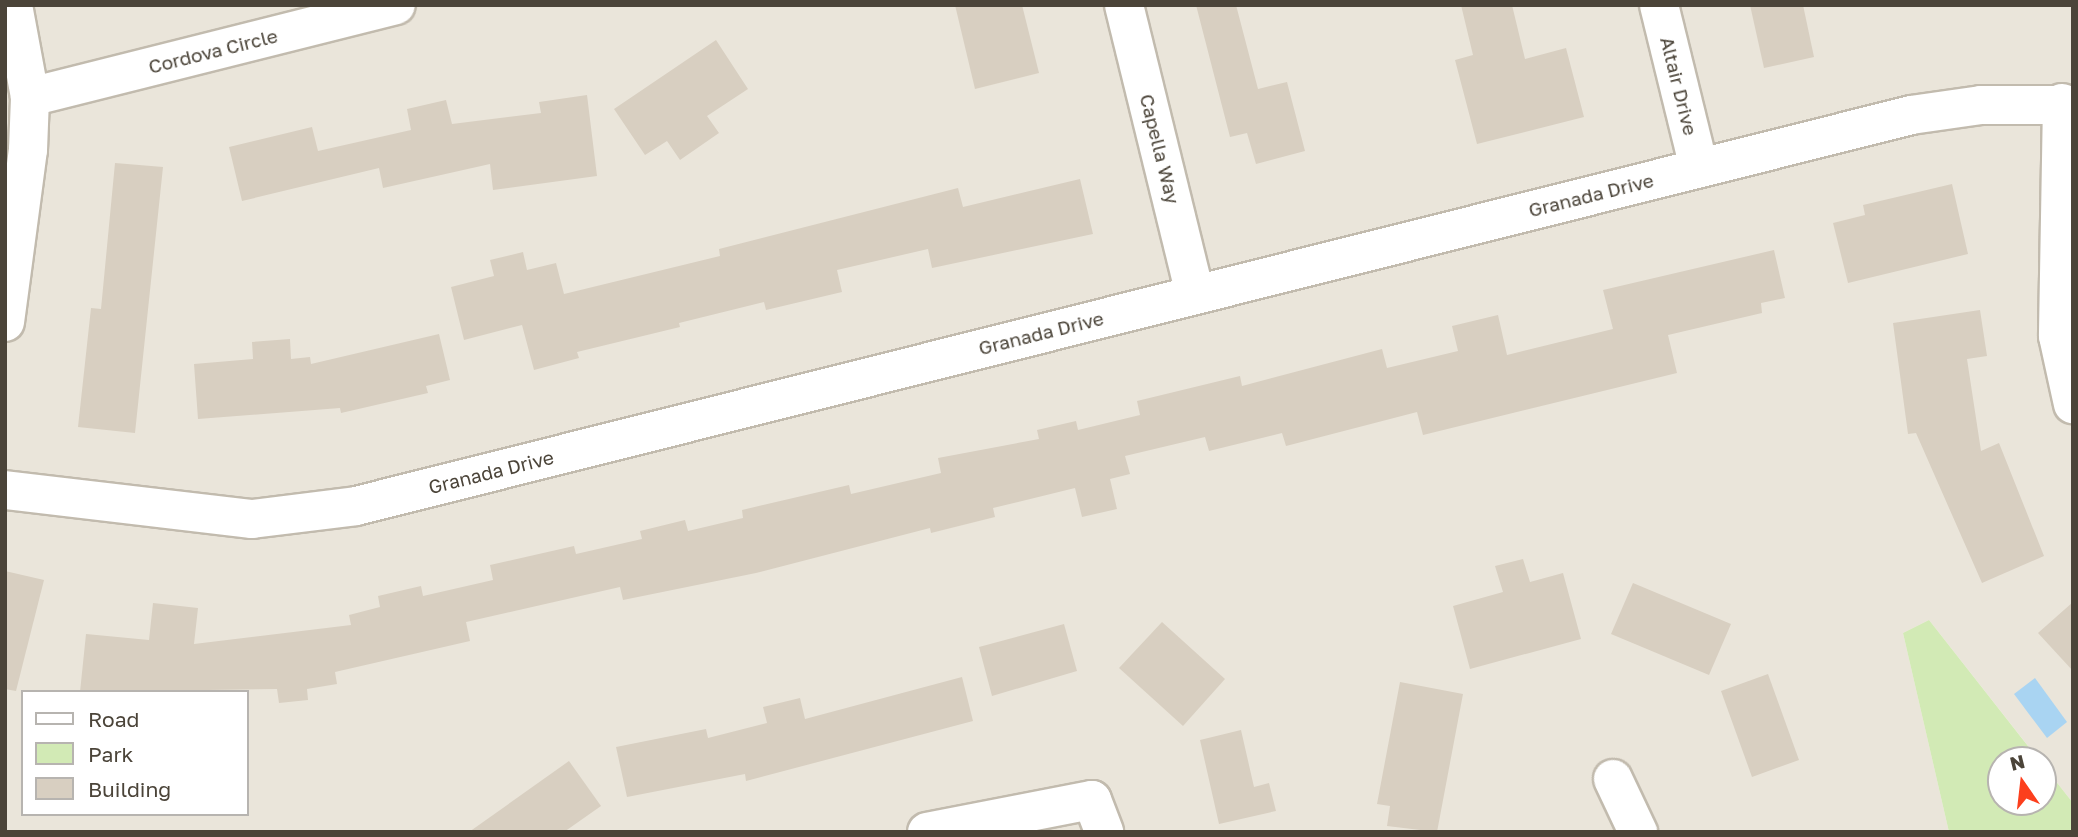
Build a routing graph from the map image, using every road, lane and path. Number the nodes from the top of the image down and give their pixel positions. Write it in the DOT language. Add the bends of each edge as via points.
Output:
graph roads {
  1 [pos="13,5"];
  2 [pos="396,5"];
  3 [pos="1124,5"];
  4 [pos="1659,5"];
  5 [pos="30,97"];
  6 [pos="2067,104"];
  7 [pos="1699,167"];
  8 [pos="1195,294"];
  9 [pos="5,322"];
  10 [pos="2073,404"];
  11 [pos="5,490"];
  12 [pos="1613,779"];
  13 [pos="1098,816"];
  14 [pos="927,832"];
  15 [pos="1638,832"];
  1 -- 5 [label="street"];
  2 -- 5 [label="street, Cordova Circle"];
  3 -- 8 [label="street, Capella Way"];
  4 -- 7 [label="street, Altair Drive"];
  5 -- 9 [label="street" via="28,150"];
  6 -- 7 [label="street, Granada Drive" via="1981,106 1911,115"];
  6 -- 10 [label="street" via="2058,336"];
  7 -- 8 [label="street, Granada Drive"];
  8 -- 11 [label="street, Granada Drive" via="356,506 304,515 201,516"];
  12 -- 15 [label="street"];
  13 -- 14 [label="street"];
}
